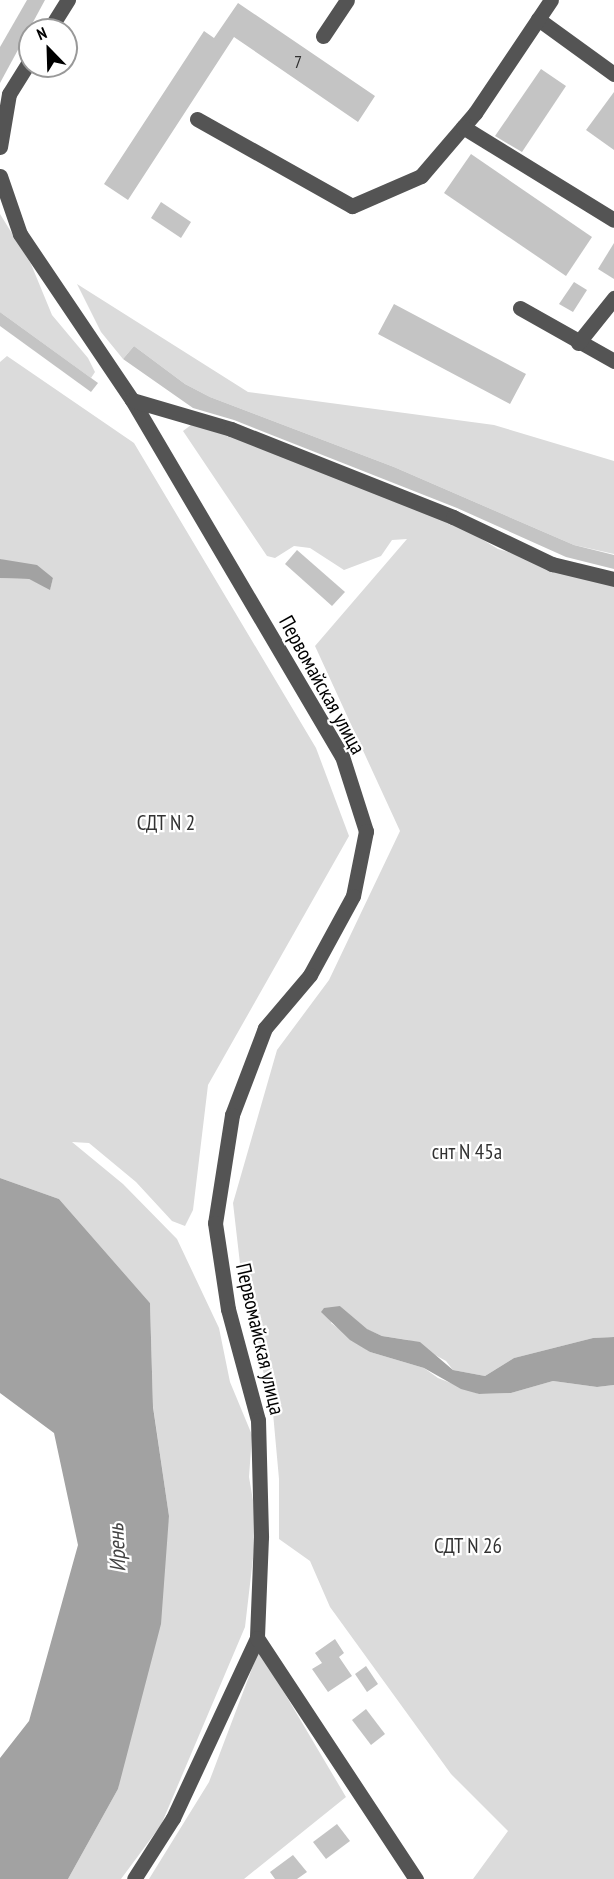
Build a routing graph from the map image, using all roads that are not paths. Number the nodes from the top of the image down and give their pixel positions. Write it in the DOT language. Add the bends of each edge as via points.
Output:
graph roads {
  1 [pos="68,0"];
  2 [pos="347,0"];
  3 [pos="551,0"];
  4 [pos="57,18"];
  5 [pos="538,19"];
  6 [pos="323,36"];
  7 [pos="614,74"];
  8 [pos="19,78"];
  9 [pos="197,119"];
  10 [pos="463,127"];
  11 [pos="0,147"];
  12 [pos="0,176"];
  13 [pos="614,220"];
  14 [pos="614,298"];
  15 [pos="520,308"];
  16 [pos="578,343"];
  17 [pos="614,361"];
  18 [pos="132,400"];
  19 [pos="614,579"];
  20 [pos="257,1638"];
  21 [pos="134,1879"];
  22 [pos="416,1879"];
  1 -- 4 [label="street"];
  2 -- 6 [label="street"];
  3 -- 5 [label="street"];
  5 -- 7 [label="street"];
  5 -- 10 [label="street"];
  8 -- 11 [label="street" via="9,94"];
  9 -- 10 [label="street" via="352,206 421,176"];
  10 -- 13 [label="street" via="525,169"];
  12 -- 18 [label="street, Первомайская улица" via="20,234"];
  14 -- 16 [label="street"];
  15 -- 16 [label="street"];
  16 -- 17 [label="street"];
  18 -- 19 [label="street" via="231,429 453,517 552,564"];
  18 -- 20 [label="street, Первомайская улица" via="342,756 366,831 354,896 310,975 265,1028 232,1115 215,1223 228,1309 258,1420 261,1537"];
  20 -- 21 [label="street, Первомайская улица" via="173,1818"];
  20 -- 22 [label="street"];
}
